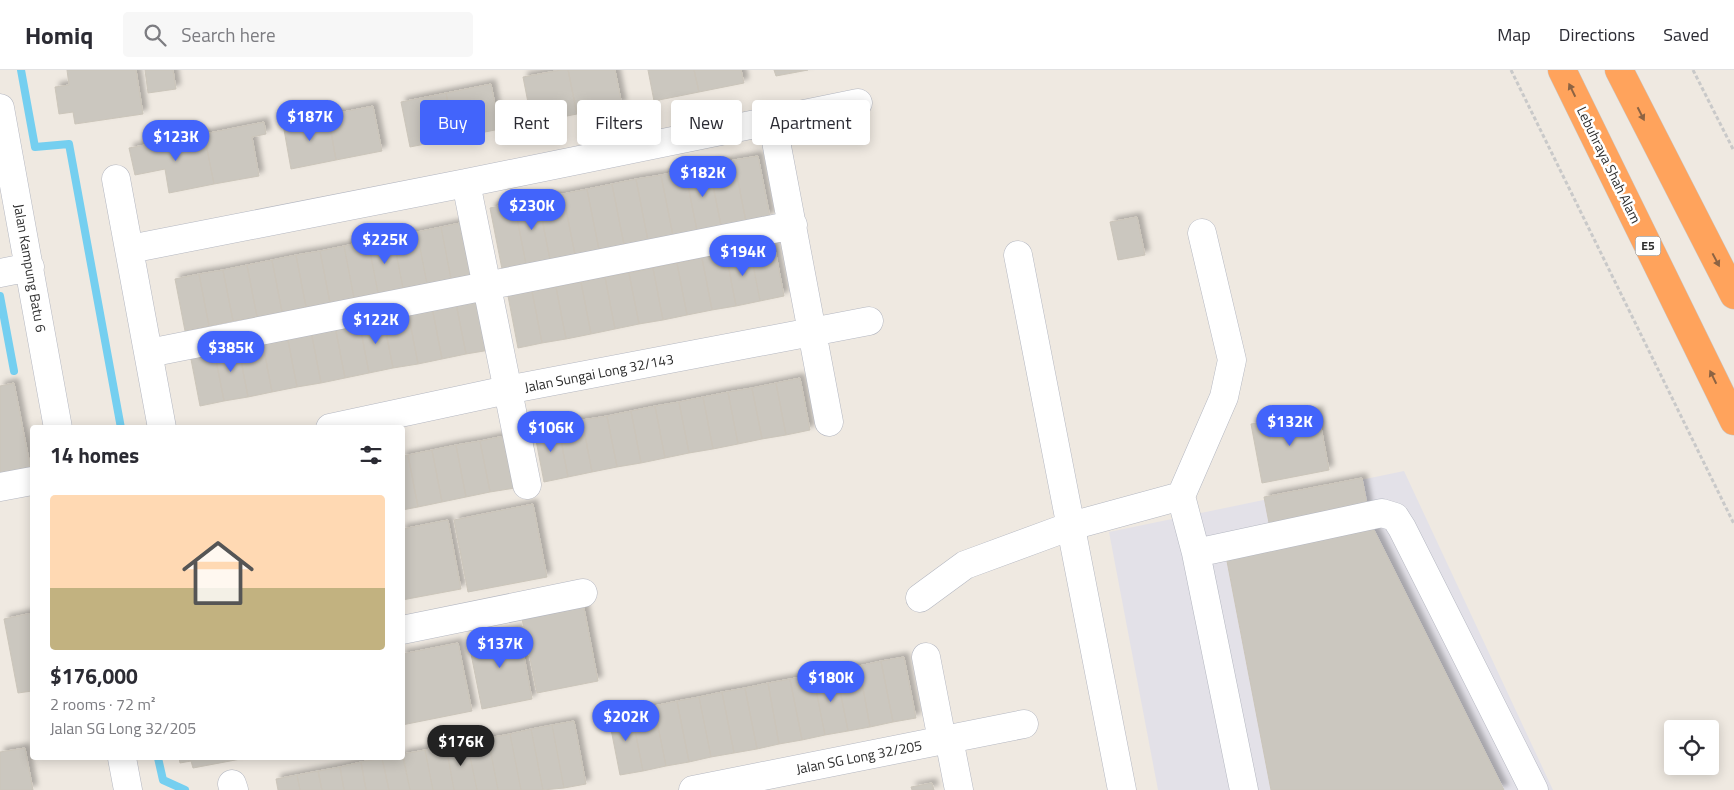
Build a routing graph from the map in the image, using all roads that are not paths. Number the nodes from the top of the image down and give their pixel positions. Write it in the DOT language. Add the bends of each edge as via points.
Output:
graph roads {
  1 [pos="1562,70"];
  2 [pos="1619,70"];
  3 [pos="0,108"];
  4 [pos="752,124"];
  5 [pos="777,145"];
  6 [pos="116,179"];
  7 [pos="466,183"];
  8 [pos="793,225"];
  9 [pos="1202,233"];
  10 [pos="130,249"];
  11 [pos="1018,255"];
  12 [pos="14,270"];
  13 [pos="487,287"];
  14 [pos="1734,295"];
  15 [pos="870,321"];
  16 [pos="813,332"];
  17 [pos="149,353"];
  18 [pos="507,390"];
  19 [pos="1734,421"];
  20 [pos="829,422"];
  21 [pos="57,425"];
  22 [pos="161,425"];
  23 [pos="344,425"];
  24 [pos="30,481"];
  25 [pos="526,485"];
  26 [pos="0,487"];
  27 [pos="1182,496"];
  28 [pos="1071,526"];
  29 [pos="1196,553"];
  30 [pos="583,593"];
  31 [pos="920,598"];
  32 [pos="405,629"];
  33 [pos="926,658"];
  34 [pos="1024,724"];
  35 [pos="946,739"];
  36 [pos="122,760"];
  37 [pos="128,790"];
  38 [pos="693,790"];
  39 [pos="959,790"];
  40 [pos="1122,790"];
  41 [pos="1244,790"];
  42 [pos="1534,790"];
  19 -- 1 [label="highway, Lebuhraya Shah Alam / E5, one-way"];
  2 -- 14 [label="highway, one-way"];
  3 -- 12 [label="street, Jalan Kampung Batu 6"];
  4 -- 7 [label="street"];
  5 -- 8 [label="street"];
  6 -- 10 [label="street"];
  7 -- 10 [label="street"];
  7 -- 13 [label="street"];
  8 -- 13 [label="street"];
  8 -- 16 [label="street"];
  9 -- 27 [label="street" via="1232,360 1224,397"];
  10 -- 17 [label="street"];
  11 -- 28 [label="street"];
  12 -- 21 [label="street, Jalan Kampung Batu 6"];
  13 -- 17 [label="street"];
  13 -- 18 [label="street"];
  15 -- 16 [label="street, Jalan Sungai Long 32/143"];
  16 -- 18 [label="street, Jalan Sungai Long 32/143"];
  16 -- 20 [label="street"];
  17 -- 22 [label="street"];
  18 -- 23 [label="street, Jalan Sungai Long 32/143"];
  18 -- 25 [label="street"];
  24 -- 26 [label="street"];
  27 -- 28 [label="street"];
  27 -- 29 [label="street"];
  28 -- 31 [label="street" via="965,565"];
  28 -- 40 [label="street"];
  29 -- 41 [label="street"];
  29 -- 42 [label="street" via="1382,513 1395,517"];
  30 -- 32 [label="street"];
  33 -- 35 [label="street"];
  34 -- 35 [label="street, Jalan SG Long 32/205"];
  35 -- 38 [label="street, Jalan SG Long 32/205"];
  35 -- 39 [label="street"];
  36 -- 37 [label="street"];
}
